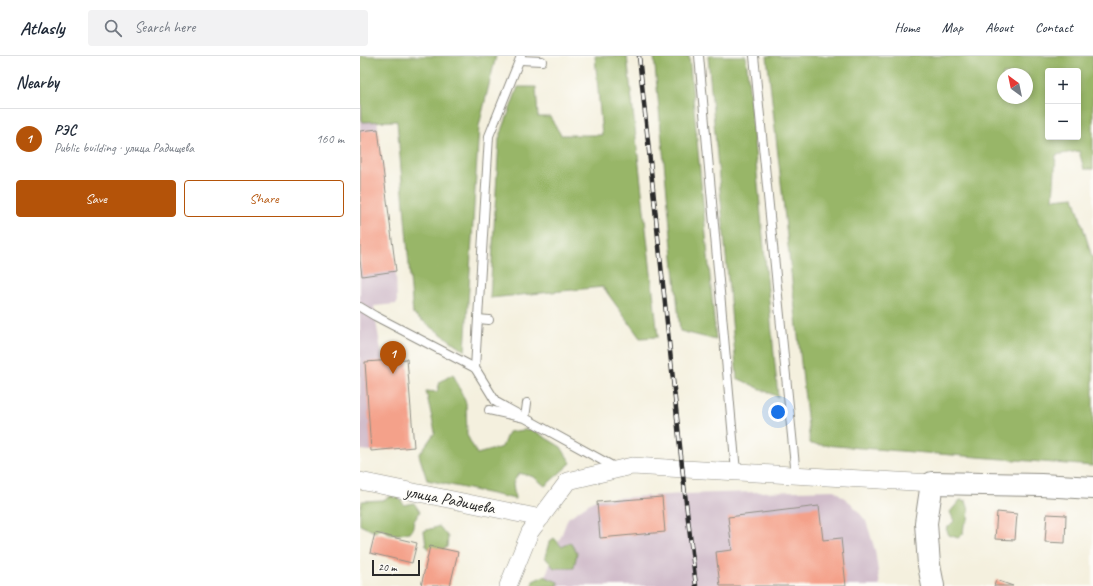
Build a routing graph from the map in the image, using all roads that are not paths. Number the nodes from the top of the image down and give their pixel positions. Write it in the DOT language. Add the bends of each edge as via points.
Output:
graph roads {
  1 [pos="699,56"];
  2 [pos="754,56"];
  3 [pos="521,58"];
  4 [pos="542,61"];
  5 [pos="360,307"];
  6 [pos="478,319"];
  7 [pos="489,320"];
  8 [pos="475,368"];
  9 [pos="527,404"];
  10 [pos="489,410"];
  11 [pos="525,418"];
  12 [pos="618,469"];
  13 [pos="736,472"];
  14 [pos="796,476"];
  15 [pos="360,481"];
  16 [pos="932,483"];
  17 [pos="1093,488"];
  18 [pos="541,518"];
  19 [pos="508,586"];
  20 [pos="933,586"];
  1 -- 13 [label="lane"];
  2 -- 14 [label="lane"];
  3 -- 4 [label="lane"];
  3 -- 6 [label="lane" via="489,136"];
  5 -- 8 [label="lane"];
  6 -- 7 [label="lane"];
  6 -- 8 [label="lane"];
  8 -- 11 [label="lane" via="496,402"];
  9 -- 11 [label="lane"];
  10 -- 11 [label="lane"];
  11 -- 12 [label="lane"];
  12 -- 13 [label="street" via="632,466"];
  12 -- 18 [label="street" via="568,480"];
  13 -- 14 [label="street"];
  14 -- 16 [label="street"];
  15 -- 18 [label="street, улица Радищева"];
  16 -- 17 [label="street"];
  16 -- 20 [label="street" via="926,522"];
  18 -- 19 [label="street" via="530,532"];
}
